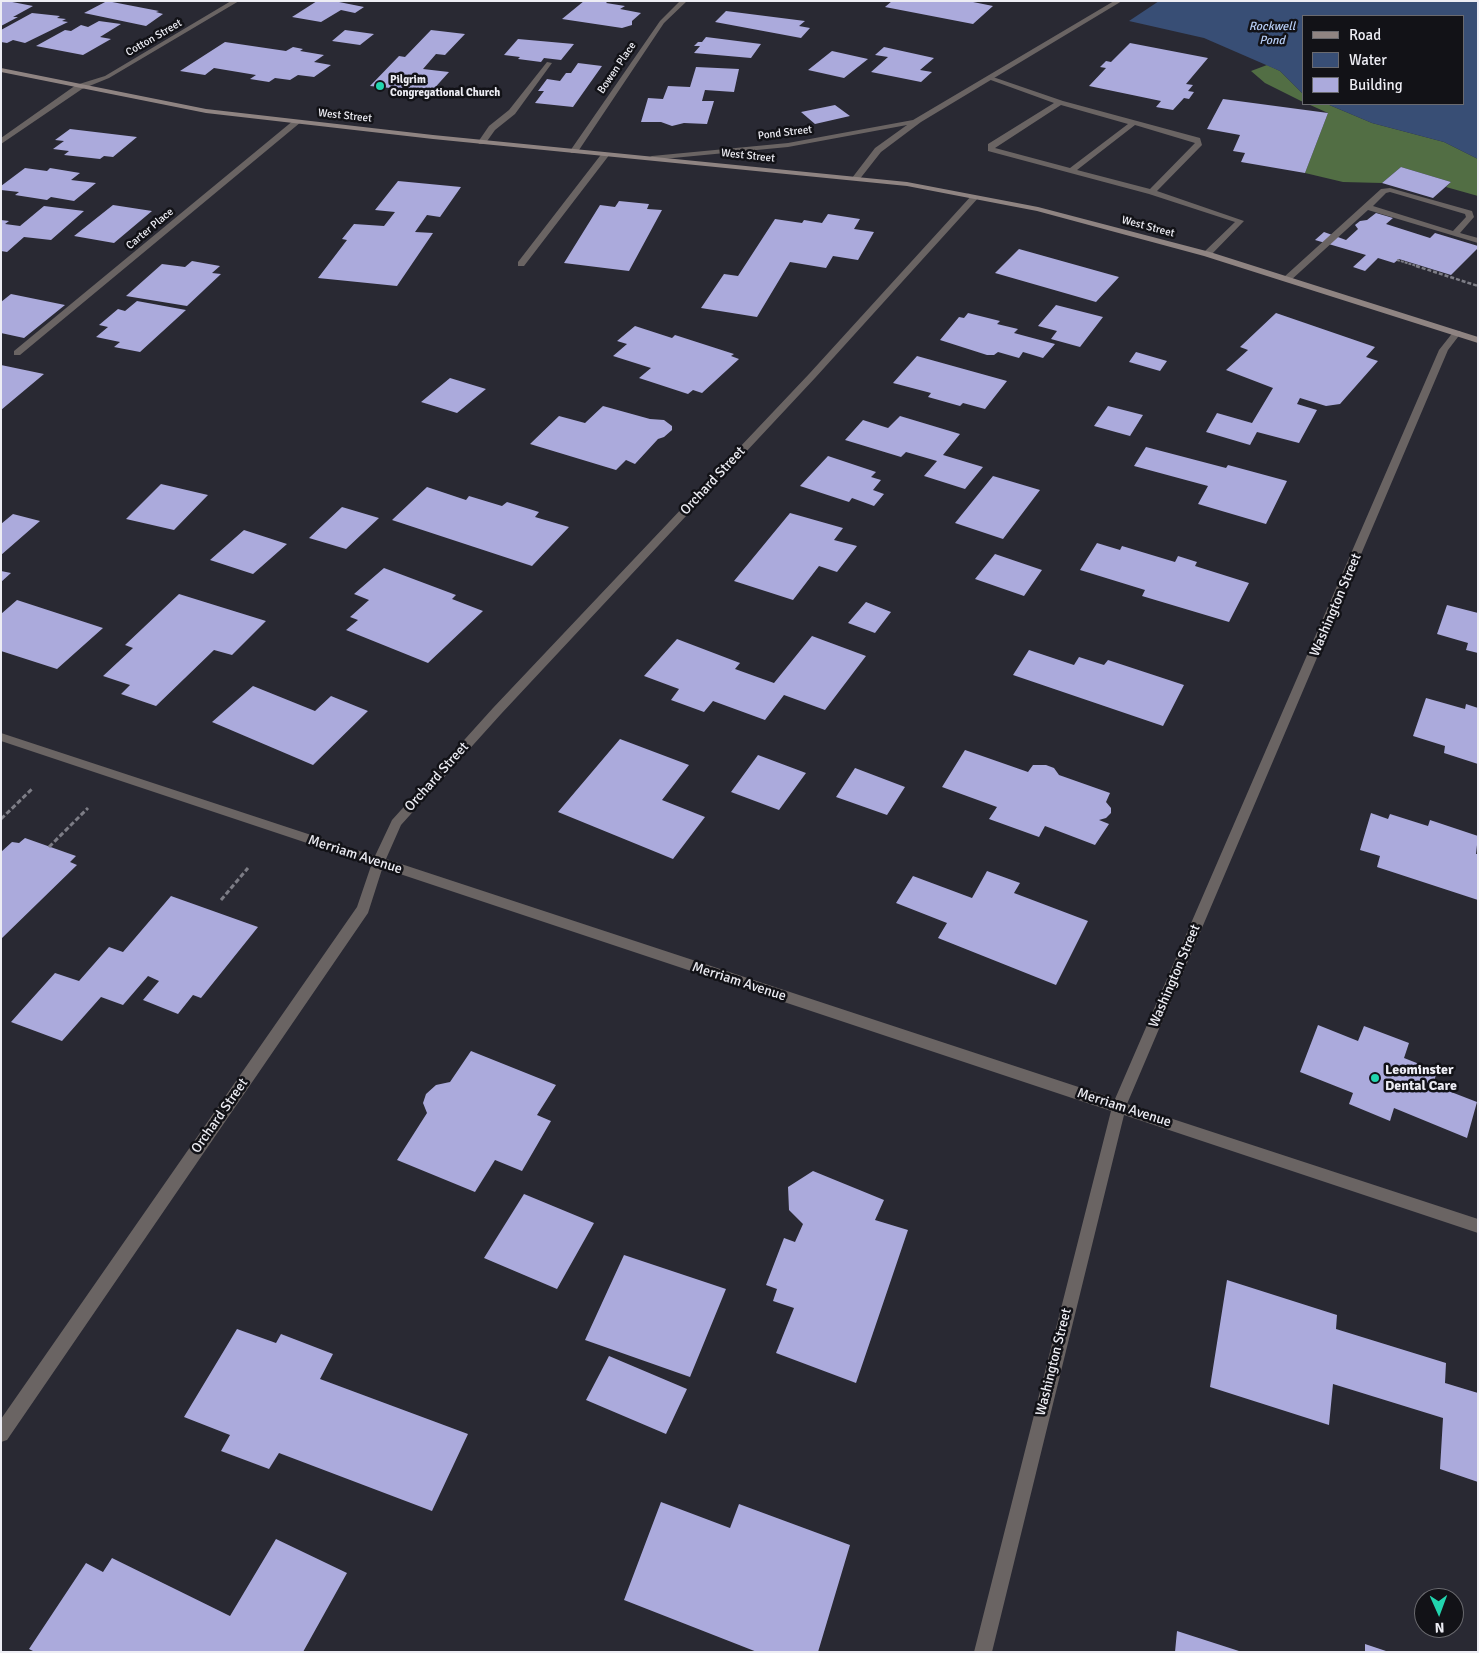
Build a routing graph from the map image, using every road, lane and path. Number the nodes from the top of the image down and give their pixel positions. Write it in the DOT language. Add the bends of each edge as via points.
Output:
graph roads {
  1 [pos="236,1"];
  2 [pos="684,1"];
  3 [pos="1119,1"];
  4 [pos="549,63"];
  5 [pos="1,70"];
  6 [pos="990,78"];
  7 [pos="79,87"];
  8 [pos="1060,104"];
  9 [pos="918,120"];
  10 [pos="297,122"];
  11 [pos="1133,123"];
  12 [pos="1,142"];
  13 [pos="482,142"];
  14 [pos="574,151"];
  15 [pos="606,154"];
  16 [pos="652,158"];
  17 [pos="1070,171"];
  18 [pos="856,178"];
  19 [pos="1152,192"];
  20 [pos="974,197"];
  21 [pos="1367,207"];
  22 [pos="1454,234"];
  23 [pos="1478,241"];
  24 [pos="1207,254"];
  25 [pos="1397,260"];
  26 [pos="521,264"];
  27 [pos="1287,279"];
  28 [pos="1478,286"];
  29 [pos="1457,333"];
  30 [pos="1477,338"];
  31 [pos="17,353"];
  32 [pos="1,737"];
  33 [pos="32,789"];
  34 [pos="88,808"];
  35 [pos="1,819"];
  36 [pos="49,846"];
  37 [pos="378,863"];
  38 [pos="248,868"];
  39 [pos="221,900"];
  40 [pos="1119,1106"];
  41 [pos="1478,1226"];
  42 [pos="1,1434"];
  43 [pos="983,1652"];
  1 -- 7 [label="street, Cotton Street" via="107,77"];
  2 -- 14 [label="street, Bowen Place" via="662,22"];
  3 -- 6 [label="street, Pond Street"];
  4 -- 13 [label="street" via="512,112 492,128"];
  5 -- 7 [label="main road, West Street"];
  6 -- 8 [label="street"];
  6 -- 9 [label="street, Pond Street"];
  7 -- 10 [label="main road, West Street" via="206,111"];
  7 -- 12 [label="street, Cotton Street"];
  8 -- 11 [label="street"];
  8 -- 17 [label="street" via="991,146 991,149"];
  9 -- 16 [label="street, Pond Street" via="788,145"];
  9 -- 18 [label="street, Pond Street" via="878,150"];
  10 -- 13 [label="main road, West Street"];
  10 -- 31 [label="street, Carter Place"];
  11 -- 17 [label="street"];
  11 -- 19 [label="street" via="1199,143"];
  13 -- 14 [label="main road, West Street"];
  14 -- 15 [label="main road, West Street"];
  15 -- 16 [label="main road, West Street"];
  15 -- 26 [label="street"];
  16 -- 18 [label="main road, West Street"];
  17 -- 19 [label="street"];
  18 -- 20 [label="main road, West Street"];
  19 -- 24 [label="street" via="1240,221"];
  20 -- 24 [label="main road, West Street" via="1038,209"];
  20 -- 37 [label="street, Orchard Street" via="812,376 402,816"];
  21 -- 22 [label="street"];
  21 -- 22 [label="street" via="1384,191 1390,190 1470,213"];
  21 -- 27 [label="street"];
  22 -- 23 [label="street"];
  24 -- 27 [label="main road, West Street"];
  25 -- 28 [label="path"];
  27 -- 29 [label="main road, West Street"];
  29 -- 30 [label="main road, West Street"];
  29 -- 40 [label="street, Washington Street" via="1444,350"];
  32 -- 37 [label="street, Merriam Avenue"];
  33 -- 35 [label="path"];
  34 -- 36 [label="path"];
  37 -- 40 [label="street, Merriam Avenue"];
  37 -- 42 [label="street, Orchard Street" via="363,909"];
  38 -- 39 [label="path"];
  40 -- 41 [label="street, Merriam Avenue"];
  40 -- 43 [label="street, Washington Street"];
}
